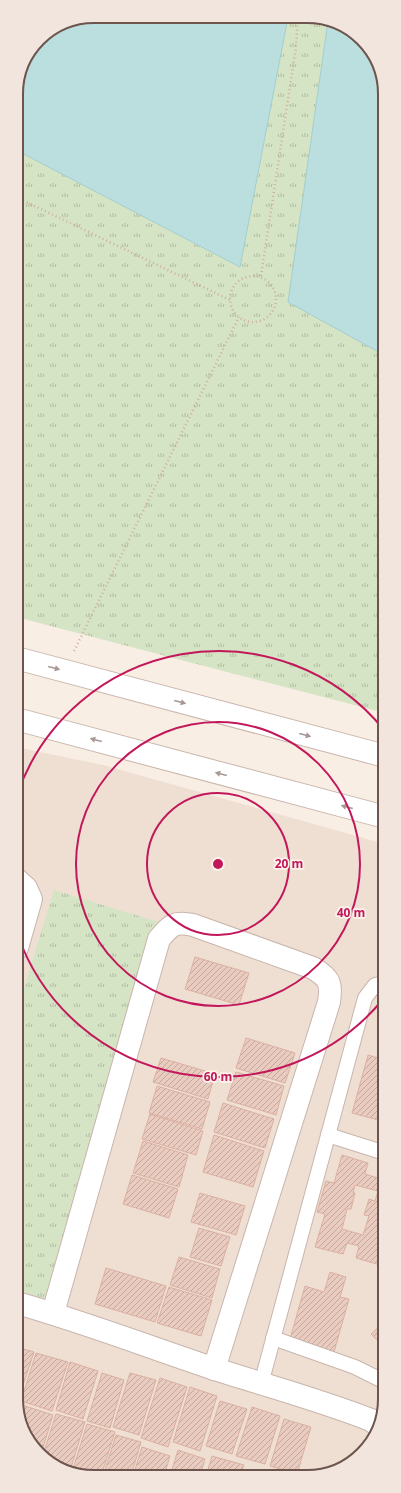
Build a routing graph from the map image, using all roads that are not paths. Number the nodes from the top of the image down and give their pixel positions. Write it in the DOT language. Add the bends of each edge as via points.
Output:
graph roads {
  1 [pos="23,660"];
  2 [pos="23,721"];
  3 [pos="378,754"];
  4 [pos="378,816"];
  5 [pos="23,885"];
  6 [pos="23,924"];
  7 [pos="378,984"];
  8 [pos="328,1135"];
  9 [pos="378,1151"];
  10 [pos="23,1305"];
  11 [pos="53,1313"];
  12 [pos="273,1338"];
  13 [pos="214,1368"];
  14 [pos="378,1378"];
  15 [pos="260,1384"];
  16 [pos="374,1423"];
  1 -- 3 [label="street, one-way"];
  4 -- 2 [label="street, one-way"];
  5 -- 6 [label="street" via="30,899"];
  7 -- 8 [label="lane" via="365,998"];
  8 -- 9 [label="lane"];
  8 -- 12 [label="lane"];
  10 -- 11 [label="street"];
  11 -- 13 [label="street"];
  11 -- 13 [label="street" via="159,939 169,927 180,922 193,925 313,968 324,975 331,988"];
  12 -- 14 [label="lane" via="355,1367"];
  12 -- 15 [label="lane"];
  13 -- 15 [label="street"];
  15 -- 16 [label="street" via="331,1404"];
}
